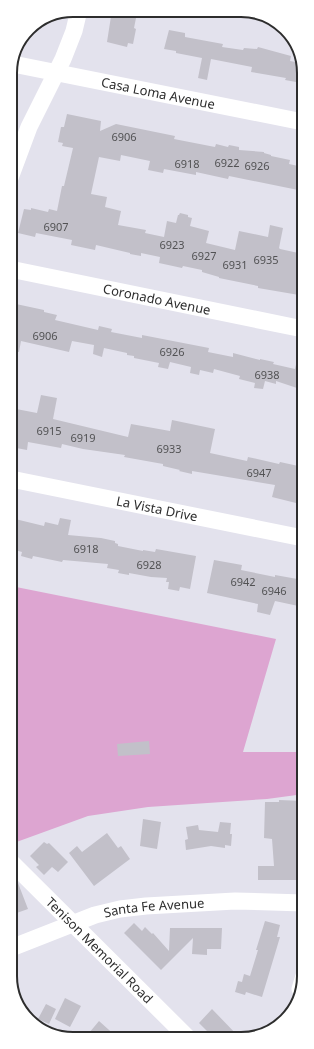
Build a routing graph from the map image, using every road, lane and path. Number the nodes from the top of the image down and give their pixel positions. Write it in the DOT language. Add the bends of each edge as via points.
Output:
graph roads {
  1 [pos="77,17"];
  2 [pos="18,65"];
  3 [pos="56,73"];
  4 [pos="297,121"];
  5 [pos="17,159"];
  6 [pos="17,271"];
  7 [pos="297,328"];
  8 [pos="17,479"];
  9 [pos="297,537"];
  10 [pos="17,868"];
  11 [pos="297,903"];
  12 [pos="73,924"];
  13 [pos="17,946"];
  14 [pos="182,1032"];
  1 -- 3 [label="street"];
  2 -- 3 [label="street, Casa Loma Avenue"];
  3 -- 4 [label="street, Casa Loma Avenue"];
  3 -- 5 [label="street" via="29,127"];
  6 -- 7 [label="street, Coronado Avenue"];
  8 -- 9 [label="street, La Vista Drive"];
  10 -- 12 [label="street, Tenison Memorial Road"];
  11 -- 12 [label="street, Santa Fe Avenue" via="236,901 146,906 95,915"];
  12 -- 13 [label="street, Santa Fe Avenue"];
  12 -- 14 [label="street, Tenison Memorial Road"];
}
